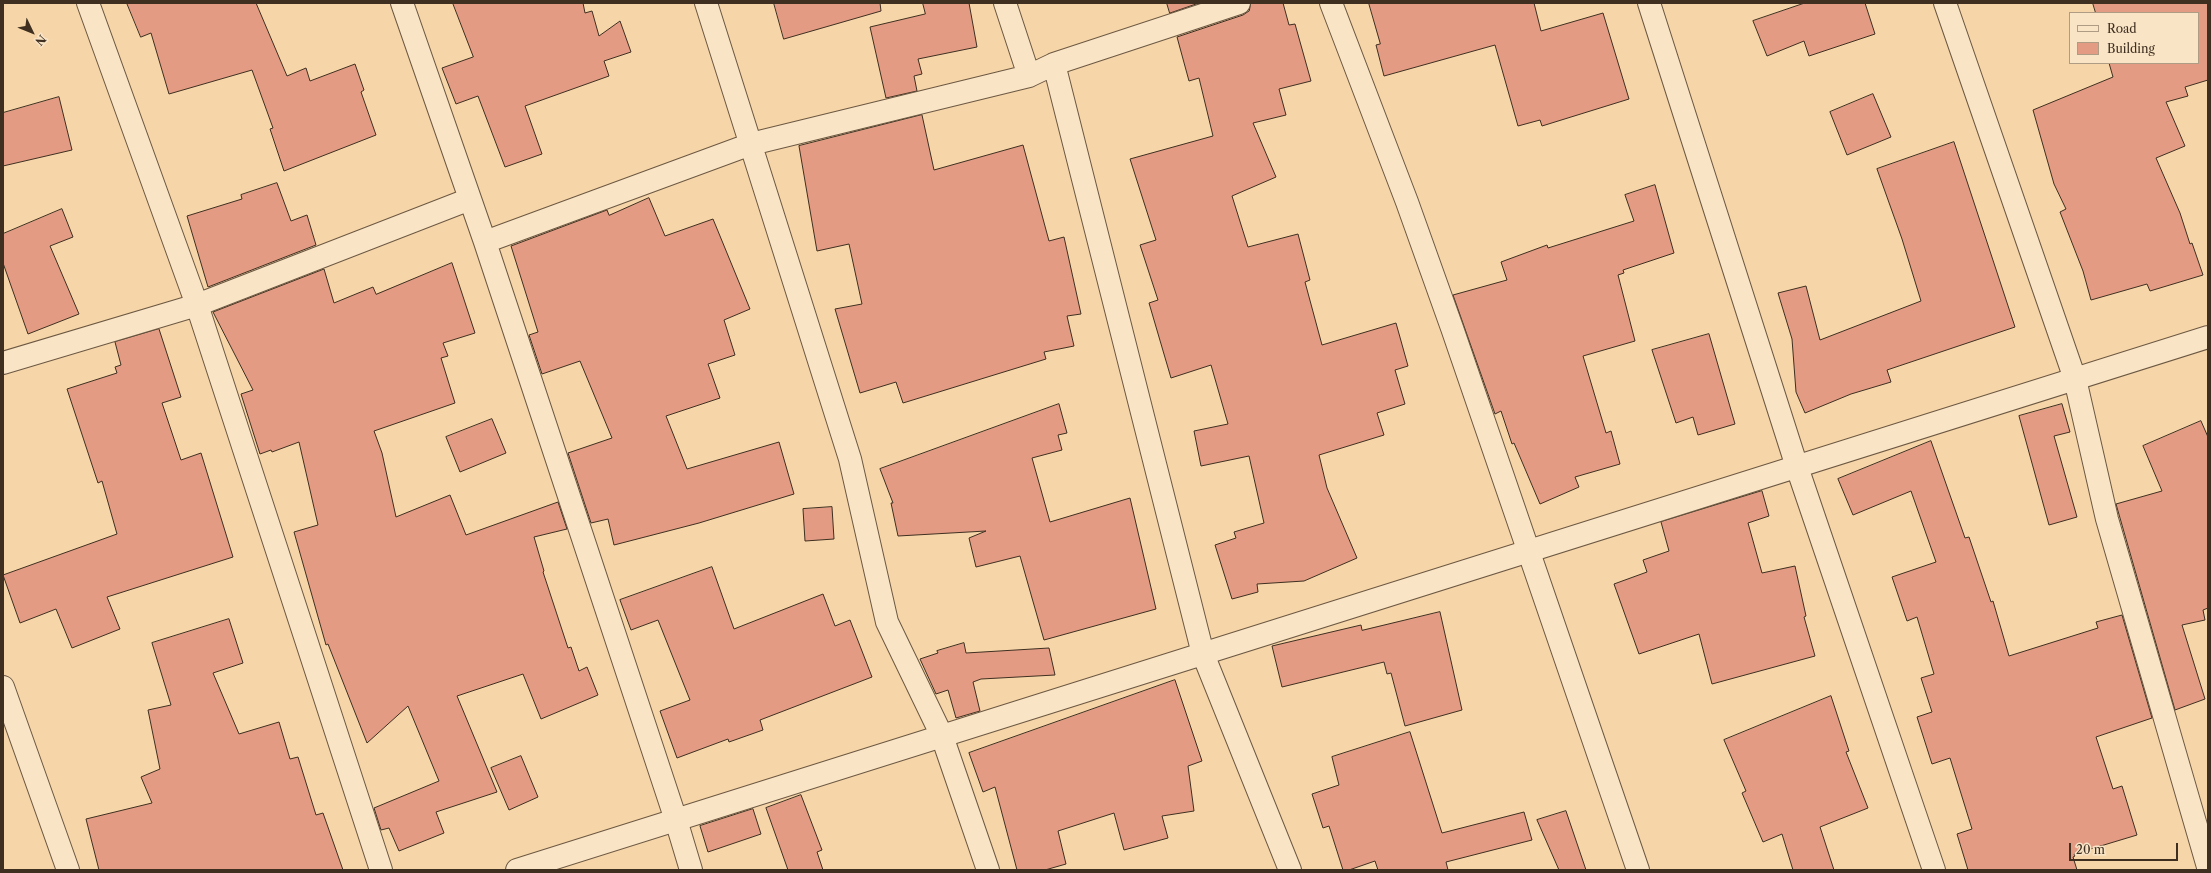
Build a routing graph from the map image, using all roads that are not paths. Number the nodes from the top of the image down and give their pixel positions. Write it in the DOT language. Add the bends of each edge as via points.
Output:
graph roads {
  1 [pos="88,3"];
  2 [pos="402,3"];
  3 [pos="706,3"];
  4 [pos="1004,3"];
  5 [pos="1238,3"];
  6 [pos="1332,3"];
  7 [pos="1648,3"];
  8 [pos="1945,3"];
  9 [pos="1054,64"];
  10 [pos="1029,76"];
  11 [pos="751,144"];
  12 [pos="470,200"];
  13 [pos="485,242"];
  14 [pos="197,305"];
  15 [pos="2208,337"];
  16 [pos="3,363"];
  17 [pos="2075,379"];
  18 [pos="1797,467"];
  19 [pos="1529,551"];
  20 [pos="1203,654"];
  21 [pos="3,687"];
  22 [pos="942,736"];
  23 [pos="676,820"];
  24 [pos="2208,867"];
  25 [pos="68,870"];
  26 [pos="381,870"];
  27 [pos="517,870"];
  28 [pos="691,870"];
  29 [pos="988,870"];
  30 [pos="1290,870"];
  31 [pos="1638,870"];
  32 [pos="1934,870"];
  1 -- 14 [label="street"];
  2 -- 12 [label="street"];
  3 -- 11 [label="street"];
  4 -- 10 [label="street"];
  5 -- 9 [label="street"];
  6 -- 19 [label="street" via="1407,202"];
  7 -- 18 [label="street"];
  8 -- 17 [label="street"];
  9 -- 10 [label="street"];
  9 -- 20 [label="street"];
  10 -- 11 [label="street"];
  11 -- 13 [label="street"];
  11 -- 22 [label="street" via="850,459 887,622"];
  12 -- 13 [label="street"];
  12 -- 14 [label="street"];
  13 -- 23 [label="street"];
  14 -- 16 [label="street"];
  14 -- 26 [label="street"];
  15 -- 17 [label="street"];
  17 -- 18 [label="street"];
  17 -- 24 [label="street" via="2107,519"];
  18 -- 19 [label="street"];
  18 -- 32 [label="street"];
  19 -- 20 [label="street"];
  19 -- 31 [label="street"];
  20 -- 22 [label="street"];
  20 -- 30 [label="street"];
  21 -- 25 [label="street"];
  22 -- 23 [label="street"];
  22 -- 29 [label="street"];
  23 -- 27 [label="street"];
  23 -- 28 [label="street"];
}
